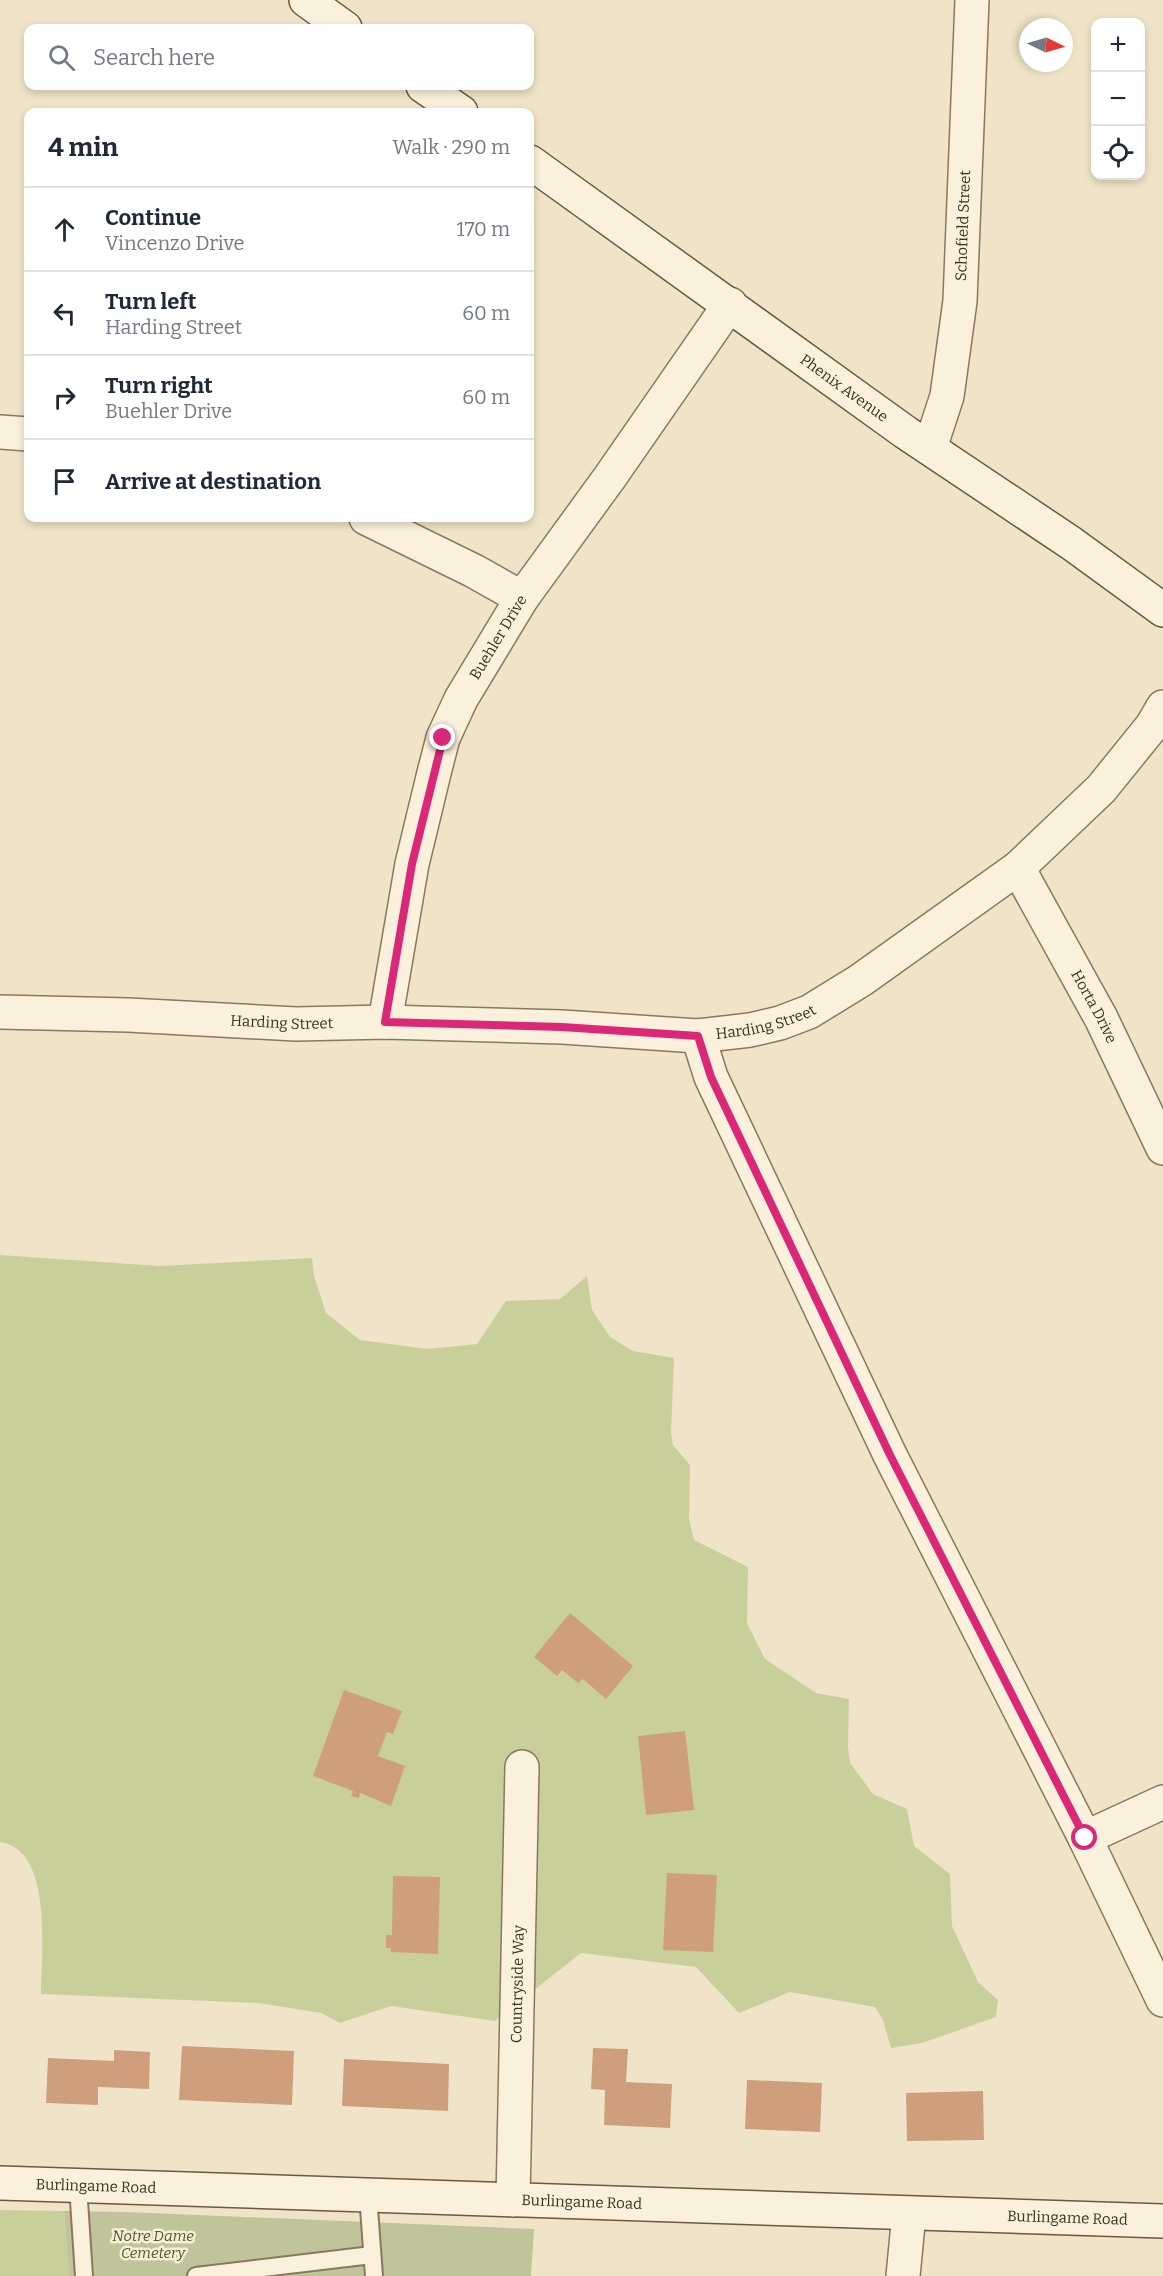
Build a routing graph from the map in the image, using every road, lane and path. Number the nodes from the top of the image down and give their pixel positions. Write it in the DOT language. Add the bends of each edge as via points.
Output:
graph roads {
  1 [pos="306,0"];
  2 [pos="972,0"];
  3 [pos="339,24"];
  4 [pos="429,90"];
  5 [pos="455,108"];
  6 [pos="534,165"];
  7 [pos="730,304"];
  8 [pos="0,432"];
  9 [pos="24,434"];
  10 [pos="930,448"];
  11 [pos="374,522"];
  12 [pos="522,598"];
  13 [pos="1163,610"];
  14 [pos="1163,707"];
  15 [pos="1018,868"];
  16 [pos="0,1012"];
  17 [pos="385,1022"];
  18 [pos="698,1036"];
  19 [pos="1163,1148"];
  20 [pos="522,1767"];
  21 [pos="1163,1802"];
  22 [pos="1085,1838"];
  23 [pos="1163,2000"];
  24 [pos="0,2183"];
  25 [pos="78,2186"];
  26 [pos="368,2195"];
  27 [pos="513,2200"];
  28 [pos="909,2214"];
  29 [pos="1163,2221"];
  30 [pos="372,2255"];
  31 [pos="84,2276"];
  32 [pos="196,2276"];
  33 [pos="374,2276"];
  34 [pos="903,2276"];
  1 -- 3 [label="street"];
  2 -- 10 [label="street, Schofield Street" via="960,301 946,396"];
  4 -- 5 [label="street"];
  6 -- 7 [label="street, Phenix Avenue"];
  7 -- 10 [label="street, Phenix Avenue"];
  7 -- 12 [label="street, Buehler Drive"];
  8 -- 9 [label="street"];
  10 -- 13 [label="street, Phenix Avenue"];
  11 -- 12 [label="street"];
  12 -- 17 [label="street, Buehler Drive" via="461,699 443,738 412,864"];
  14 -- 15 [label="street, Harding Street" via="1101,789"];
  15 -- 18 [label="street, Harding Street" via="861,980 809,1012 750,1030"];
  15 -- 19 [label="street, Horta Drive" via="1101,1018"];
  16 -- 17 [label="street, Harding Street" via="296,1024"];
  17 -- 18 [label="street, Harding Street"];
  18 -- 22 [label="street" via="711,1077 885,1444"];
  20 -- 27 [label="street, Countryside Way"];
  21 -- 22 [label="street"];
  22 -- 23 [label="street"];
  24 -- 25 [label="street, Burlingame Road"];
  25 -- 26 [label="street, Burlingame Road"];
  25 -- 31 [label="lane"];
  26 -- 27 [label="street, Burlingame Road"];
  26 -- 30 [label="lane"];
  27 -- 28 [label="street, Burlingame Road"];
  28 -- 29 [label="street, Burlingame Road"];
  28 -- 34 [label="street"];
  30 -- 32 [label="lane"];
  30 -- 33 [label="lane"];
}
